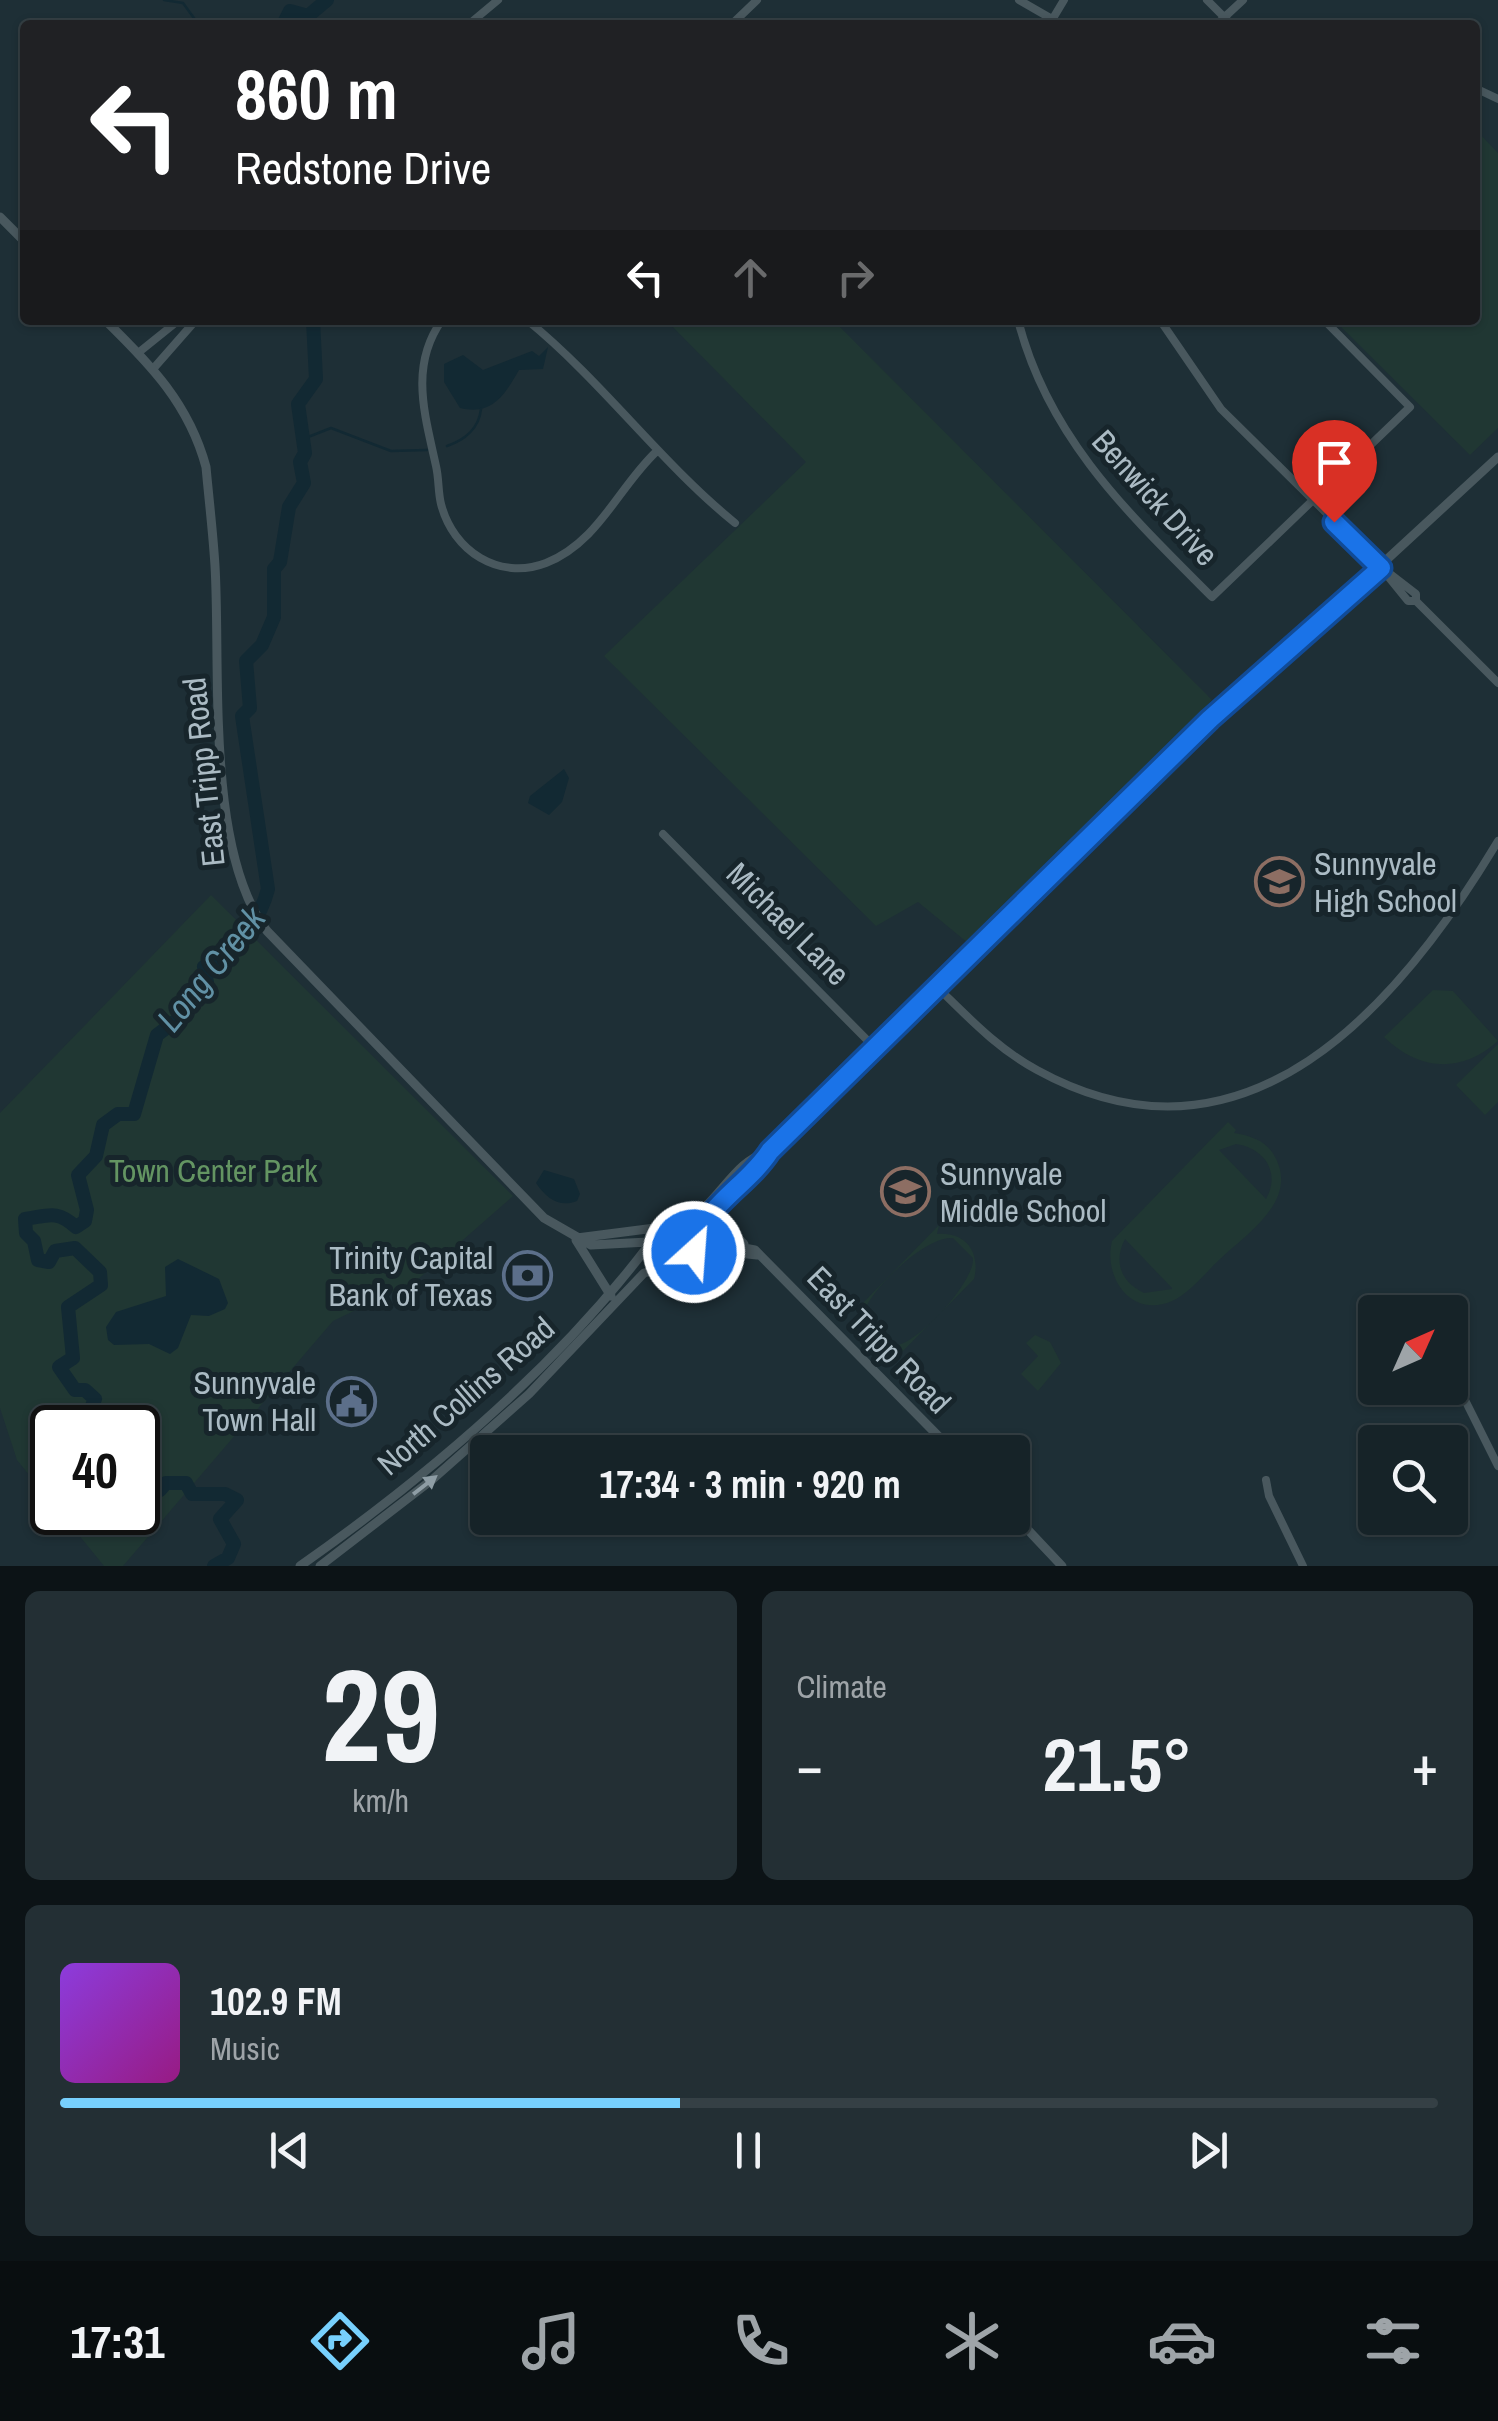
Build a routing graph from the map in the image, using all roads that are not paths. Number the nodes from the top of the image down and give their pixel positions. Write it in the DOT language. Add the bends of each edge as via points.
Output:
graph roads {
  1 [pos="498,0"];
  2 [pos="757,0"];
  3 [pos="1019,0"];
  4 [pos="1208,0"];
  5 [pos="1243,0"];
  6 [pos="1224,16"];
  7 [pos="474,20"];
  8 [pos="736,20"];
  9 [pos="1048,20"];
  10 [pos="1220,20"];
  11 [pos="1228,20"];
  12 [pos="0,217"];
  13 [pos="20,237"];
  14 [pos="109,325"];
  15 [pos="172,325"];
  16 [pos="192,325"];
  17 [pos="439,325"];
  18 [pos="532,325"];
  19 [pos="1020,325"];
  20 [pos="1163,325"];
  21 [pos="1329,325"];
  22 [pos="138,353"];
  23 [pos="153,368"];
  24 [pos="658,450"];
  25 [pos="1498,457"];
  26 [pos="1312,501"];
  27 [pos="735,523"];
  28 [pos="1381,568"];
  29 [pos="1498,683"];
  30 [pos="664,834"];
  31 [pos="1498,841"];
  32 [pos="938,988"];
  33 [pos="877,1050"];
  34 [pos="770,1151"];
  35 [pos="718,1206"];
  36 [pos="680,1222"];
  37 [pos="655,1228"];
  38 [pos="574,1238"];
  39 [pos="695,1238"];
  40 [pos="648,1244"];
  41 [pos="744,1244"];
  42 [pos="768,1262"];
  43 [pos="686,1264"];
  44 [pos="664,1268"];
  45 [pos="611,1296"];
  46 [pos="562,1355"];
  47 [pos="509,1405"];
  48 [pos="1468,1405"];
  49 [pos="937,1435"];
  50 [pos="1498,1466"];
  51 [pos="1266,1480"];
  52 [pos="376,1508"];
  53 [pos="383,1518"];
  54 [pos="1030,1532"];
  55 [pos="300,1566"];
  56 [pos="320,1566"];
  57 [pos="1062,1566"];
  58 [pos="1303,1566"];
  1 -- 7 [label="street"];
  2 -- 8 [label="street"];
  3 -- 9 [label="street"];
  4 -- 6 [label="street"];
  5 -- 6 [label="street"];
  6 -- 10 [label="street"];
  6 -- 11 [label="street"];
  12 -- 13 [label="street"];
  14 -- 22 [label="street, East Tripp Road"];
  15 -- 22 [label="street"];
  16 -- 23 [label="street"];
  17 -- 24 [label="street" via="424,349 420,381 440,503 461,545 489,564 514,571 562,555 609,514"];
  18 -- 24 [label="street"];
  19 -- 26 [label="street, Benwick Drive" via="1041,388 1083,461 1212,597"];
  20 -- 26 [label="street" via="1221,408"];
  21 -- 26 [label="street" via="1410,407"];
  22 -- 23 [label="street, East Tripp Road"];
  23 -- 38 [label="street, East Tripp Road" via="196,432 206,467 226,808 248,900 264,926 532,1206"];
  24 -- 27 [label="street"];
  25 -- 28 [label="street"];
  26 -- 28 [label="street"];
  28 -- 29 [label="street"];
  28 -- 32 [label="street" via="1210,719"];
  30 -- 33 [label="street, Michael Lane"];
  31 -- 32 [label="street" via="1453,911 1347,1031 1280,1081 1232,1098 1162,1106 1098,1095 1011,1054"];
  32 -- 33 [label="street"];
  33 -- 34 [label="street"];
  34 -- 35 [label="street"];
  34 -- 36 [label="street" via="748,1158 702,1210"];
  35 -- 39 [label="street"];
  35 -- 41 [label="street" via="722,1221"];
  36 -- 37 [label="street"];
  36 -- 39 [label="street"];
  37 -- 38 [label="street"];
  37 -- 40 [label="street"];
  38 -- 40 [label="street" via="601,1246"];
  38 -- 45 [label="street"];
  39 -- 41 [label="street"];
  39 -- 43 [label="street"];
  40 -- 44 [label="street"];
  40 -- 45 [label="street, North Collins Road"];
  41 -- 42 [label="street, East Tripp Road"];
  42 -- 43 [label="street, East Tripp Road" via="729,1252"];
  42 -- 49 [label="street, East Tripp Road"];
  43 -- 44 [label="street"];
  44 -- 46 [label="street, North Collins Road" via="639,1277"];
  45 -- 46 [label="street, North Collins Road"];
  46 -- 47 [label="street, North Collins Road"];
  47 -- 52 [label="street, North Collins Road"];
  53 -- 47 [label="street, North Collins Road, one-way"];
  48 -- 50 [label="street"];
  51 -- 58 [label="street"];
  52 -- 53 [label="street"];
  52 -- 55 [label="street, North Collins Road"];
  53 -- 56 [label="street, North Collins Road"];
  54 -- 57 [label="street"];
}
